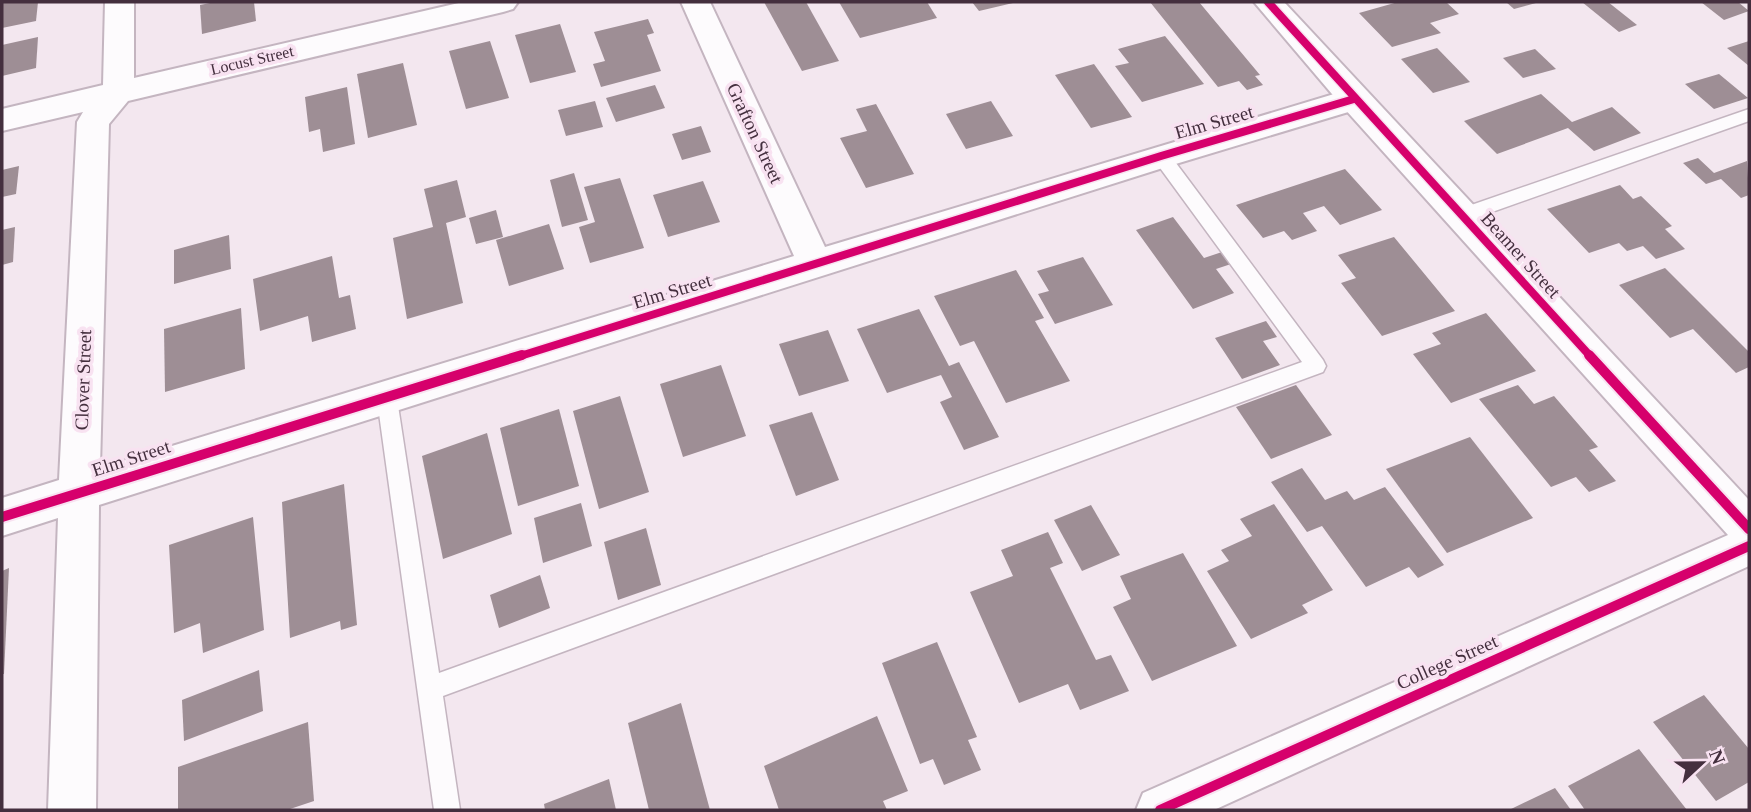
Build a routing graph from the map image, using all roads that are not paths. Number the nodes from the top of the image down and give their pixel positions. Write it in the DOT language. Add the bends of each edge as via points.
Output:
graph roads {
  1 [pos="118,2"];
  2 [pos="503,2"];
  3 [pos="695,2"];
  4 [pos="1268,2"];
  5 [pos="118,92"];
  6 [pos="1354,99"];
  7 [pos="1749,115"];
  8 [pos="2,120"];
  9 [pos="1161,156"];
  10 [pos="1461,216"];
  11 [pos="815,264"];
  12 [pos="387,399"];
  13 [pos="79,494"];
  14 [pos="2,517"];
  15 [pos="1749,529"];
  16 [pos="1749,546"];
  17 [pos="428,689"];
  18 [pos="72,810"];
  19 [pos="447,810"];
  20 [pos="1160,810"];
  1 -- 5 [label="street"];
  2 -- 5 [label="street, Locust Street"];
  3 -- 11 [label="street, Grafton Street"];
  4 -- 6 [label="street, Beamer Street"];
  5 -- 8 [label="street, Locust Street"];
  5 -- 13 [label="street, Clover Street" via="93,122"];
  6 -- 9 [label="street, Elm Street"];
  6 -- 10 [label="street, Beamer Street"];
  7 -- 10 [label="lane"];
  9 -- 11 [label="street, Elm Street"];
  9 -- 17 [label="lane" via="1316,366"];
  10 -- 15 [label="street, Beamer Street"];
  11 -- 12 [label="street, Elm Street"];
  12 -- 13 [label="street, Elm Street"];
  12 -- 17 [label="lane"];
  13 -- 14 [label="street, Elm Street"];
  13 -- 18 [label="street, Clover Street"];
  16 -- 20 [label="street, College Street"];
  17 -- 19 [label="lane"];
}
